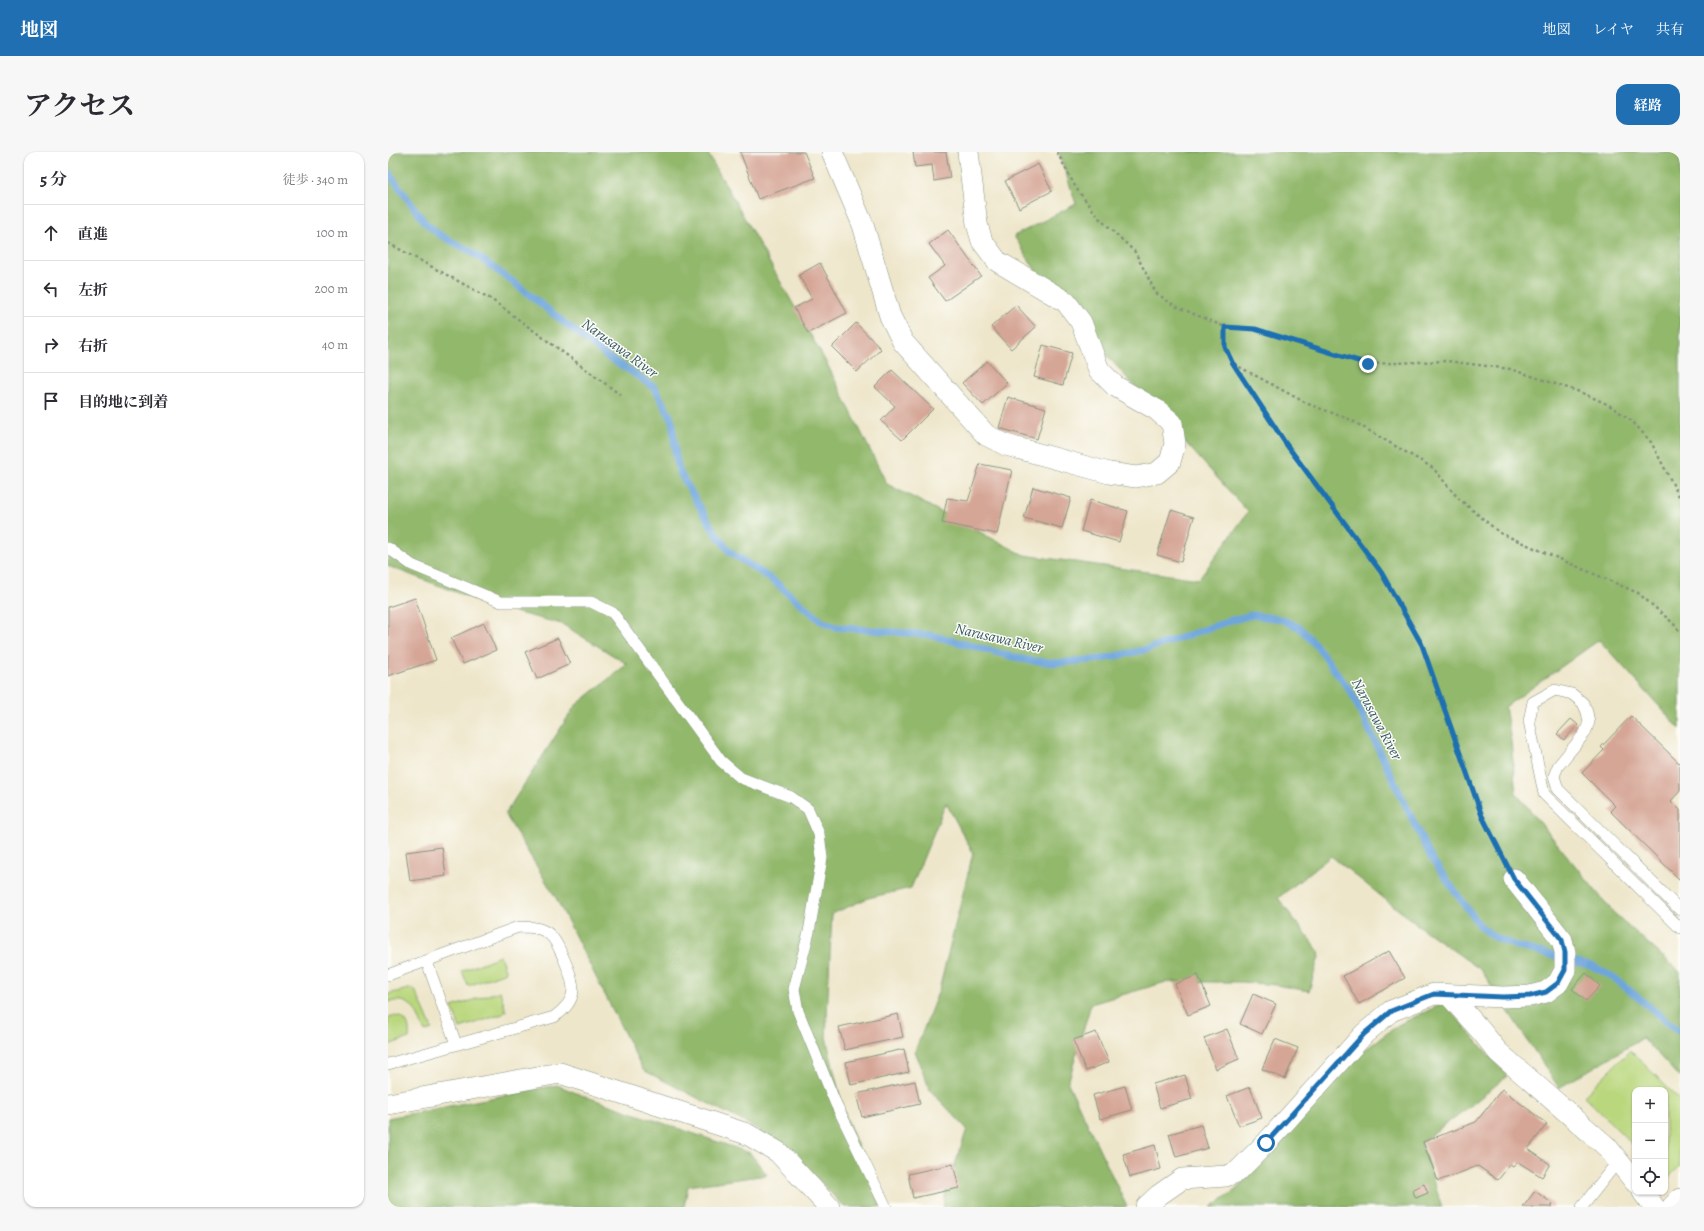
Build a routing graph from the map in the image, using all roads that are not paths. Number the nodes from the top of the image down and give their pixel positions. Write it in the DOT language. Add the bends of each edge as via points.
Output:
graph roads {
  1 [pos="832,152"];
  2 [pos="968,152"];
  3 [pos="388,548"];
  4 [pos="1514,879"];
  5 [pos="1680,910"];
  6 [pos="1680,928"];
  7 [pos="427,962"];
  8 [pos="388,975"];
  9 [pos="1449,995"];
  10 [pos="456,1044"];
  11 [pos="388,1064"];
  12 [pos="388,1104"];
  13 [pos="1618,1161"];
  14 [pos="1632,1178"];
  15 [pos="1645,1195"];
  16 [pos="1680,1199"];
  17 [pos="829,1207"];
  18 [pos="886,1207"];
  19 [pos="1146,1207"];
  20 [pos="1582,1207"];
  21 [pos="1654,1207"];
  22 [pos="1672,1207"];
  1 -- 2 [label="street" via="863,225 890,316 903,342 986,435 1006,445 1109,473 1136,477 1157,473 1170,462 1175,444 1172,423 1157,410 1115,386 1099,370 1081,322 1066,302 997,261 982,241 977,224"];
  3 -- 18 [label="lane" via="412,565 501,602 591,602 613,612 721,760 741,778 791,797 808,809 819,834 822,858 809,932 794,989 798,1011 835,1102"];
  4 -- 9 [label="street" via="1562,940 1565,970 1558,983 1546,992 1530,996"];
  5 -- 6 [label="lane" via="1558,789 1554,776 1558,766 1585,733 1589,722 1587,712 1583,703 1572,694 1563,691 1555,690 1539,697 1533,702 1529,721 1544,794"];
  7 -- 8 [label="lane"];
  7 -- 10 [label="lane"];
  7 -- 10 [label="lane" via="518,927 534,928 550,935 573,980 574,994 565,1010 554,1017"];
  9 -- 13 [label="street" via="1498,1052 1607,1147"];
  9 -- 19 [label="street" via="1434,994 1391,1011 1370,1029 1237,1172 1226,1176 1182,1179"];
  10 -- 11 [label="lane"];
  12 -- 17 [label="street" via="560,1073 747,1134 778,1152"];
  13 -- 14 [label="street"];
  13 -- 20 [label="lane"];
  15 -- 21 [label="street"];
  16 -- 22 [label="street"];
}
